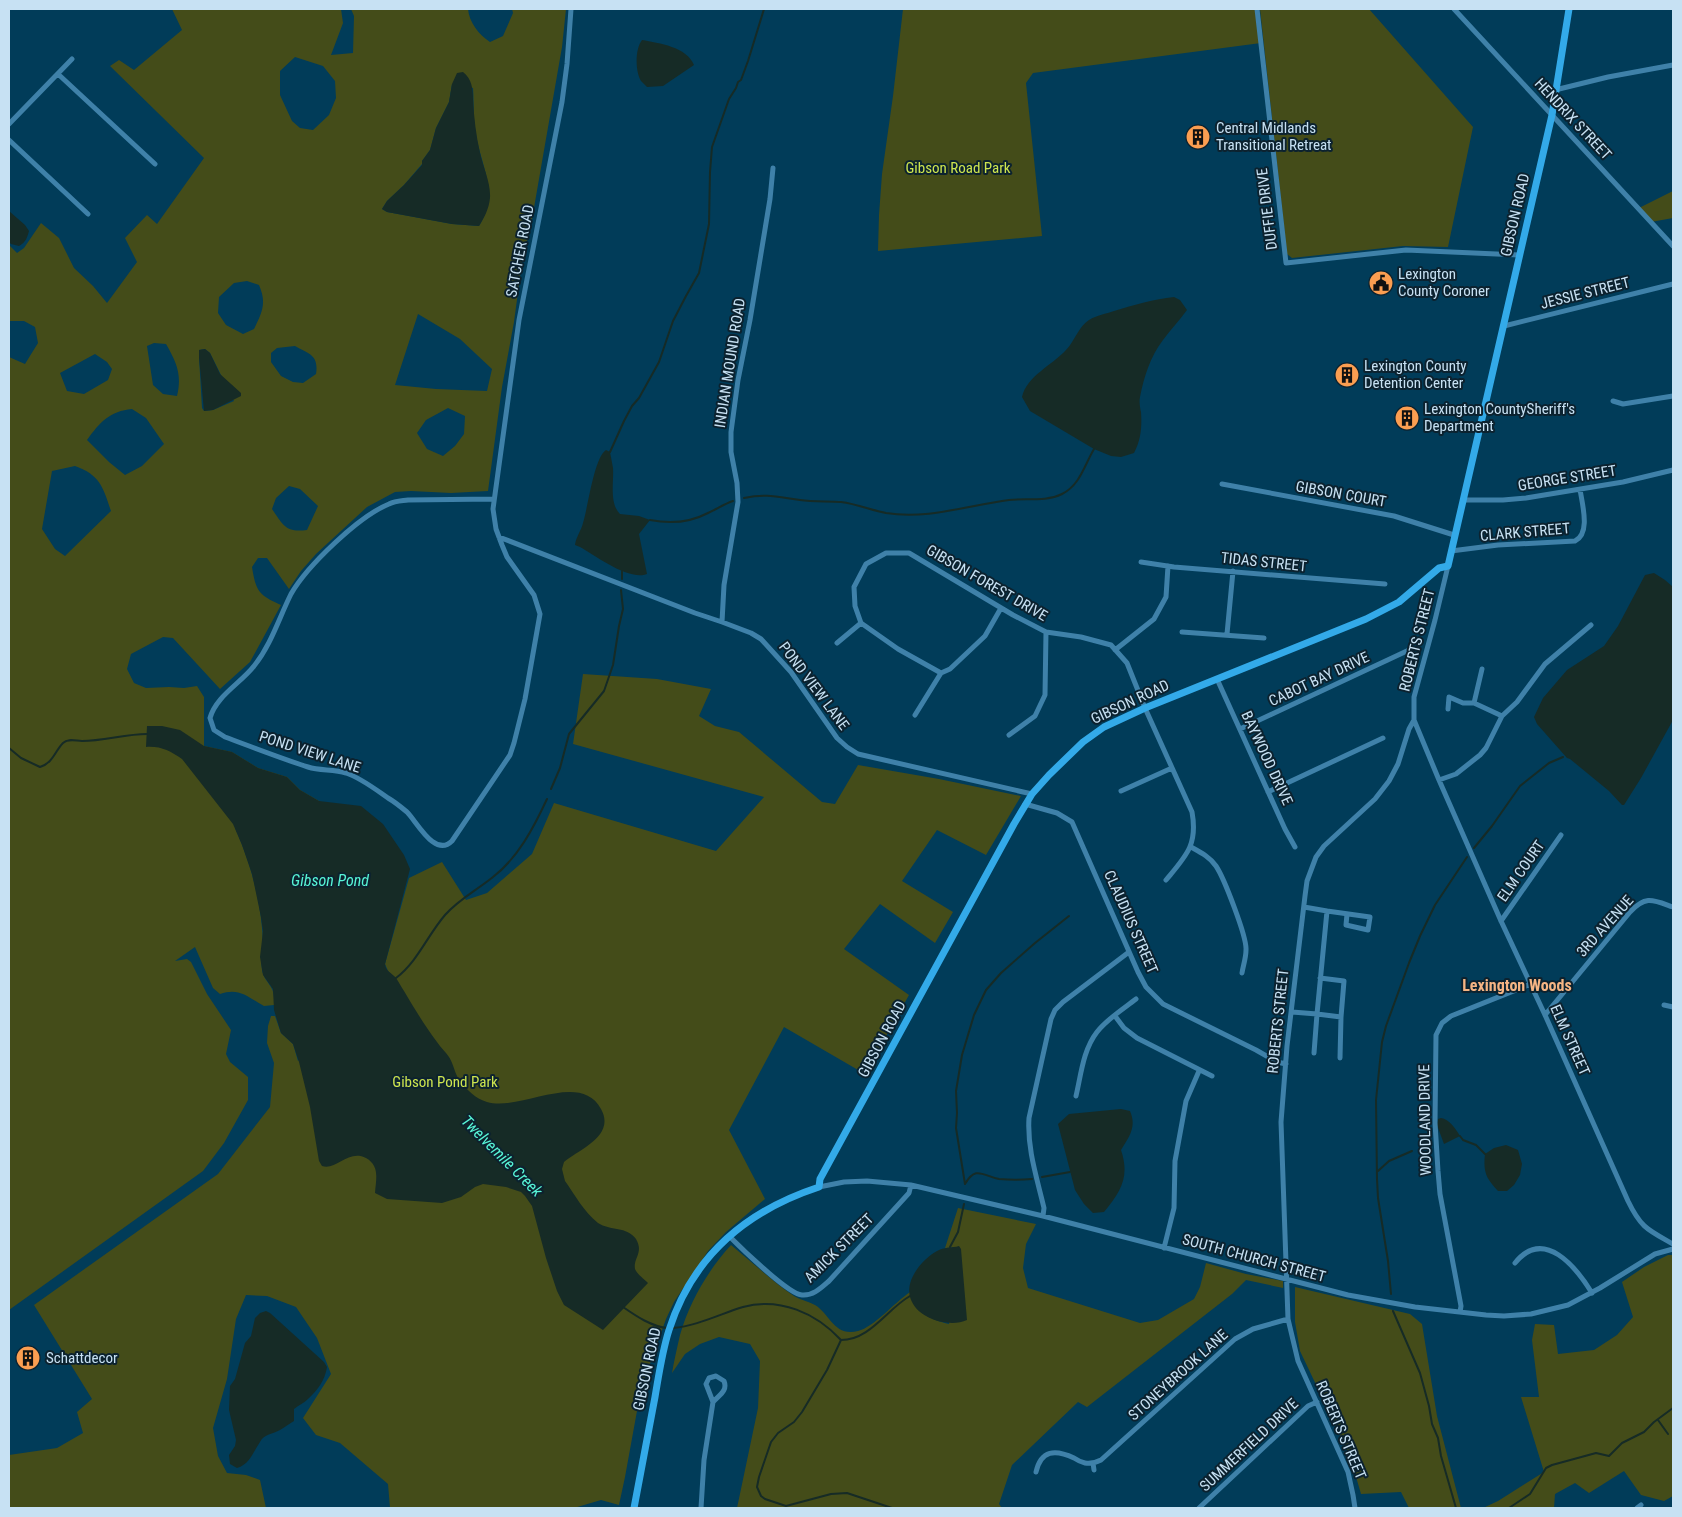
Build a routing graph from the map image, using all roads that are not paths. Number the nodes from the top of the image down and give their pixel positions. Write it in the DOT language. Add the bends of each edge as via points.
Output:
graph roads {
  1 [pos="571,9"];
  2 [pos="1256,9"];
  3 [pos="1454,9"];
  4 [pos="1569,9"];
  5 [pos="72,59"];
  6 [pos="1673,65"];
  7 [pos="58,74"];
  8 [pos="1555,90"];
  9 [pos="1552,115"];
  10 [pos="9,124"];
  11 [pos="9,140"];
  12 [pos="155,164"];
  13 [pos="773,168"];
  14 [pos="88,214"];
  15 [pos="1673,246"];
  16 [pos="1520,255"];
  17 [pos="1673,284"];
  18 [pos="1504,326"];
  19 [pos="1673,396"];
  20 [pos="1613,401"];
  21 [pos="1673,470"];
  22 [pos="1222,484"];
  23 [pos="1580,489"];
  24 [pos="494,498"];
  25 [pos="1463,500"];
  26 [pos="1454,535"];
  27 [pos="499,537"];
  28 [pos="1451,551"];
  29 [pos="1141,562"];
  30 [pos="1168,566"];
  31 [pos="1448,566"];
  32 [pos="1232,571"];
  33 [pos="1385,584"];
  34 [pos="1001,608"];
  35 [pos="722,622"];
  36 [pos="861,623"];
  37 [pos="1590,625"];
  38 [pos="1046,632"];
  39 [pos="1182,632"];
  40 [pos="1227,634"];
  41 [pos="1264,638"];
  42 [pos="837,643"];
  43 [pos="1115,650"];
  44 [pos="1409,650"];
  45 [pos="1482,669"];
  46 [pos="941,673"];
  47 [pos="1217,679"];
  48 [pos="1474,703"];
  49 [pos="1145,708"];
  50 [pos="1448,709"];
  51 [pos="915,715"];
  52 [pos="1502,716"];
  53 [pos="1414,720"];
  54 [pos="1240,729"];
  55 [pos="1009,735"];
  56 [pos="1383,738"];
  57 [pos="1172,768"];
  58 [pos="1438,780"];
  59 [pos="1121,791"];
  60 [pos="1268,792"];
  61 [pos="1032,794"];
  62 [pos="1025,804"];
  63 [pos="1561,836"];
  64 [pos="1191,847"];
  65 [pos="1295,847"];
  66 [pos="1166,880"];
  67 [pos="1304,907"];
  68 [pos="1673,907"];
  69 [pos="1327,911"];
  70 [pos="1348,914"];
  71 [pos="1501,921"];
  72 [pos="1128,952"];
  73 [pos="1242,973"];
  74 [pos="1320,978"];
  75 [pos="1531,984"];
  76 [pos="1136,999"];
  77 [pos="1664,1005"];
  78 [pos="1673,1007"];
  79 [pos="1292,1012"];
  80 [pos="1317,1014"];
  81 [pos="1545,1015"];
  82 [pos="1115,1016"];
  83 [pos="1341,1017"];
  84 [pos="1314,1053"];
  85 [pos="1340,1058"];
  86 [pos="1286,1064"];
  87 [pos="1199,1071"];
  88 [pos="1212,1076"];
  89 [pos="1076,1096"];
  90 [pos="911,1185"];
  91 [pos="819,1188"];
  92 [pos="1043,1216"];
  93 [pos="729,1236"];
  94 [pos="1673,1244"];
  95 [pos="1164,1248"];
  96 [pos="1673,1249"];
  97 [pos="1516,1264"];
  98 [pos="1286,1280"];
  99 [pos="1592,1293"];
  100 [pos="1460,1312"];
  101 [pos="1288,1320"];
  102 [pos="713,1402"];
  103 [pos="1317,1402"];
  104 [pos="1093,1463"];
  105 [pos="1094,1470"];
  106 [pos="1036,1472"];
  107 [pos="634,1508"];
  108 [pos="701,1508"];
  109 [pos="1199,1508"];
  110 [pos="1354,1508"];
  1 -- 24 [label="street, SATCHER ROAD" via="562,102 519,320"];
  2 -- 16 [label="street, DUFFIE DRIVE" via="1286,263 1406,250"];
  3 -- 9 [label="street, HENDRIX STREET"];
  4 -- 8 [label="street, GIBSON ROAD"];
  5 -- 7 [label="street"];
  6 -- 8 [label="street"];
  7 -- 10 [label="street"];
  7 -- 12 [label="street"];
  8 -- 9 [label="street, GIBSON ROAD"];
  9 -- 15 [label="street, HENDRIX STREET"];
  9 -- 16 [label="street, GIBSON ROAD"];
  11 -- 14 [label="street"];
  13 -- 35 [label="street, INDIAN MOUND ROAD" via="731,432 738,502 724,585"];
  16 -- 18 [label="street, GIBSON ROAD"];
  17 -- 18 [label="street, JESSIE STREET"];
  18 -- 25 [label="street, GIBSON ROAD"];
  19 -- 20 [label="street" via="1623,404"];
  21 -- 23 [label="street, GEORGE STREET"];
  22 -- 26 [label="street, GIBSON COURT" via="1394,516"];
  23 -- 25 [label="street, GEORGE STREET" via="1518,499"];
  23 -- 28 [label="street, CLARK STREET" via="1584,531 1575,541"];
  24 -- 27 [label="street, POND VIEW LANE" via="494,519"];
  24 -- 27 [label="street, POND VIEW LANE" via="395,502 352,529 314,563 298,583 255,665 213,708 212,726 225,737 299,764 351,775 402,808 432,842 443,846 449,843 485,794 512,749 540,620 534,596"];
  25 -- 26 [label="street, GIBSON ROAD"];
  26 -- 28 [label="street, GIBSON ROAD"];
  27 -- 35 [label="street, POND VIEW LANE"];
  28 -- 31 [label="street, GIBSON ROAD"];
  29 -- 30 [label="street, TIDAS STREET"];
  30 -- 32 [label="street, TIDAS STREET"];
  30 -- 43 [label="street" via="1166,597 1154,619"];
  31 -- 47 [label="street, GIBSON ROAD" via="1439,568 1414,591 1385,610"];
  31 -- 53 [label="street, ROBERTS STREET" via="1414,697"];
  32 -- 33 [label="street, TIDAS STREET"];
  32 -- 40 [label="street"];
  34 -- 36 [label="street, GIBSON FOREST DRIVE" via="909,552 886,553 866,564 854,587 855,606"];
  34 -- 38 [label="street, GIBSON FOREST DRIVE"];
  34 -- 46 [label="street" via="985,636 950,669"];
  35 -- 61 [label="street, POND VIEW LANE" via="750,633 770,647 833,733 858,754"];
  36 -- 42 [label="street"];
  36 -- 46 [label="street"];
  37 -- 52 [label="street" via="1545,664 1517,702"];
  38 -- 43 [label="street, GIBSON FOREST DRIVE" via="1081,637 1111,645"];
  38 -- 55 [label="street" via="1045,694 1035,716"];
  39 -- 40 [label="street"];
  40 -- 41 [label="street"];
  43 -- 49 [label="street, GIBSON FOREST DRIVE" via="1128,663"];
  44 -- 54 [label="street, CABOT BAY DRIVE"];
  45 -- 48 [label="street"];
  46 -- 51 [label="street"];
  47 -- 49 [label="street, GIBSON ROAD"];
  47 -- 54 [label="street, BAYWOOD DRIVE"];
  48 -- 50 [label="street" via="1449,698"];
  48 -- 52 [label="street"];
  49 -- 57 [label="street, GIBSON FOREST DRIVE"];
  49 -- 61 [label="street, GIBSON ROAD" via="1088,738"];
  52 -- 58 [label="street" via="1480,755 1456,774"];
  53 -- 58 [label="street, ELM STREET"];
  53 -- 67 [label="street, ROBERTS STREET" via="1398,764 1382,790 1316,856 1307,881"];
  54 -- 60 [label="street, BAYWOOD DRIVE"];
  56 -- 60 [label="street"];
  57 -- 59 [label="street"];
  57 -- 64 [label="street, GIBSON FOREST DRIVE" via="1192,812 1194,830"];
  58 -- 71 [label="street, ELM STREET"];
  60 -- 65 [label="street, BAYWOOD DRIVE"];
  61 -- 62 [label="street, GIBSON ROAD"];
  62 -- 72 [label="street, CLAUDIUS STREET" via="1058,813 1072,822"];
  62 -- 91 [label="street, GIBSON ROAD" via="820,1179"];
  63 -- 71 [label="street, ELM COURT"];
  64 -- 66 [label="street"];
  64 -- 73 [label="street" via="1211,860 1227,891 1246,942"];
  67 -- 69 [label="street"];
  67 -- 79 [label="street, ROBERTS STREET"];
  68 -- 81 [label="street, 3RD AVENUE" via="1650,900 1638,904"];
  69 -- 70 [label="street"];
  69 -- 74 [label="street"];
  70 -- 70 [label="street" via="1370,917 1368,930 1346,925"];
  71 -- 75 [label="street, ELM STREET"];
  72 -- 86 [label="street, CLAUDIUS STREET" via="1146,986 1163,1004"];
  72 -- 92 [label="street" via="1063,1002 1051,1019 1028,1130"];
  74 -- 80 [label="street"];
  74 -- 83 [label="street" via="1344,981"];
  75 -- 81 [label="street, ELM STREET"];
  75 -- 100 [label="street, WOODLAND DRIVE" via="1451,1016 1442,1023 1436,1035 1438,1171"];
  76 -- 82 [label="street"];
  77 -- 78 [label="street"];
  79 -- 80 [label="street"];
  79 -- 86 [label="street, ROBERTS STREET"];
  80 -- 83 [label="street"];
  80 -- 84 [label="street"];
  81 -- 94 [label="street, ELM STREET" via="1633,1212 1649,1231"];
  82 -- 87 [label="street" via="1137,1038"];
  82 -- 89 [label="street" via="1100,1028 1091,1041"];
  83 -- 85 [label="street"];
  86 -- 98 [label="street, ROBERTS STREET" via="1281,1122"];
  87 -- 88 [label="street"];
  87 -- 95 [label="street" via="1186,1101 1175,1161 1174,1208"];
  90 -- 91 [label="street, SOUTH CHURCH STREET" via="867,1181"];
  90 -- 92 [label="street, SOUTH CHURCH STREET"];
  90 -- 93 [label="street, AMICK STREET" via="907,1195 829,1281 810,1294 801,1295 790,1289"];
  91 -- 93 [label="street, GIBSON ROAD" via="764,1211"];
  92 -- 95 [label="street, SOUTH CHURCH STREET"];
  93 -- 107 [label="street, GIBSON ROAD" via="702,1265 679,1304 665,1344"];
  95 -- 98 [label="street, SOUTH CHURCH STREET"];
  96 -- 99 [label="street, SOUTH CHURCH STREET" via="1646,1259"];
  97 -- 99 [label="street" via="1534,1249 1551,1251 1570,1264"];
  98 -- 100 [label="street, SOUTH CHURCH STREET" via="1348,1295"];
  98 -- 101 [label="street, ROBERTS STREET"];
  99 -- 100 [label="street, SOUTH CHURCH STREET" via="1568,1305 1532,1314 1504,1316"];
  101 -- 103 [label="street, ROBERTS STREET" via="1298,1360"];
  101 -- 104 [label="street, STONEYBROOK LANE" via="1253,1329 1235,1339 1105,1457"];
  102 -- 102 [label="street" via="726,1387 724,1381 716,1376 709,1378 706,1384"];
  102 -- 108 [label="street"];
  103 -- 109 [label="street, SUMMERFIELD DRIVE" via="1308,1406"];
  103 -- 110 [label="street, ROBERTS STREET" via="1348,1472"];
  104 -- 105 [label="street"];
  104 -- 106 [label="street" via="1053,1453 1040,1460"];
}
